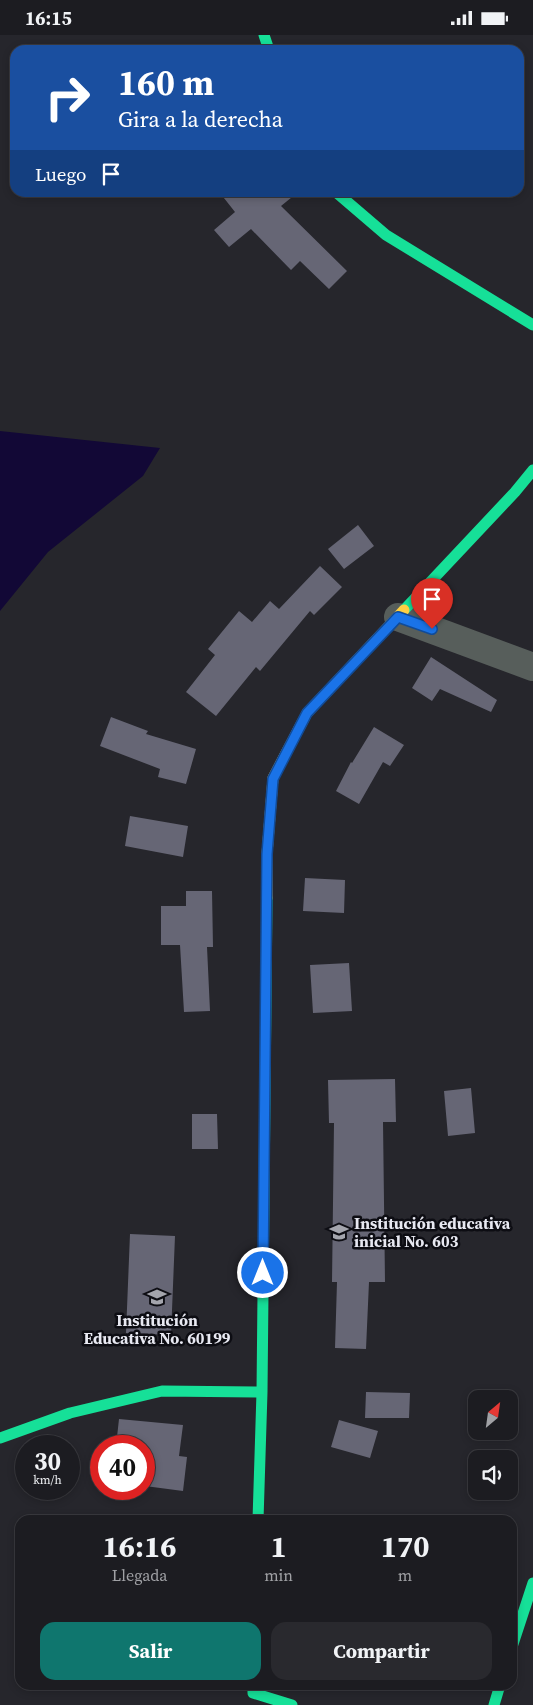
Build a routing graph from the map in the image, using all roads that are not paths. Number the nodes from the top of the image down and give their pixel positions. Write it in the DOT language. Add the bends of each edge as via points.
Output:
graph roads {
  1 [pos="342,197"];
  2 [pos="533,325"];
  3 [pos="533,470"];
  4 [pos="398,617"];
  5 [pos="533,667"];
  6 [pos="262,1392"];
  7 [pos="0,1439"];
  8 [pos="258,1515"];
  9 [pos="533,1583"];
  10 [pos="517,1632"];
  11 [pos="498,1690"];
  12 [pos="251,1694"];
  13 [pos="292,1705"];
  14 [pos="494,1705"];
  1 -- 2 [label="street" via="386,235"];
  3 -- 4 [label="street"];
  4 -- 5 [label="street"];
  4 -- 6 [label="street" via="307,713 273,779 267,854"];
  6 -- 7 [label="street" via="162,1391 70,1413"];
  6 -- 8 [label="street"];
  9 -- 10 [label="street"];
  11 -- 14 [label="street"];
  12 -- 13 [label="street"];
}
